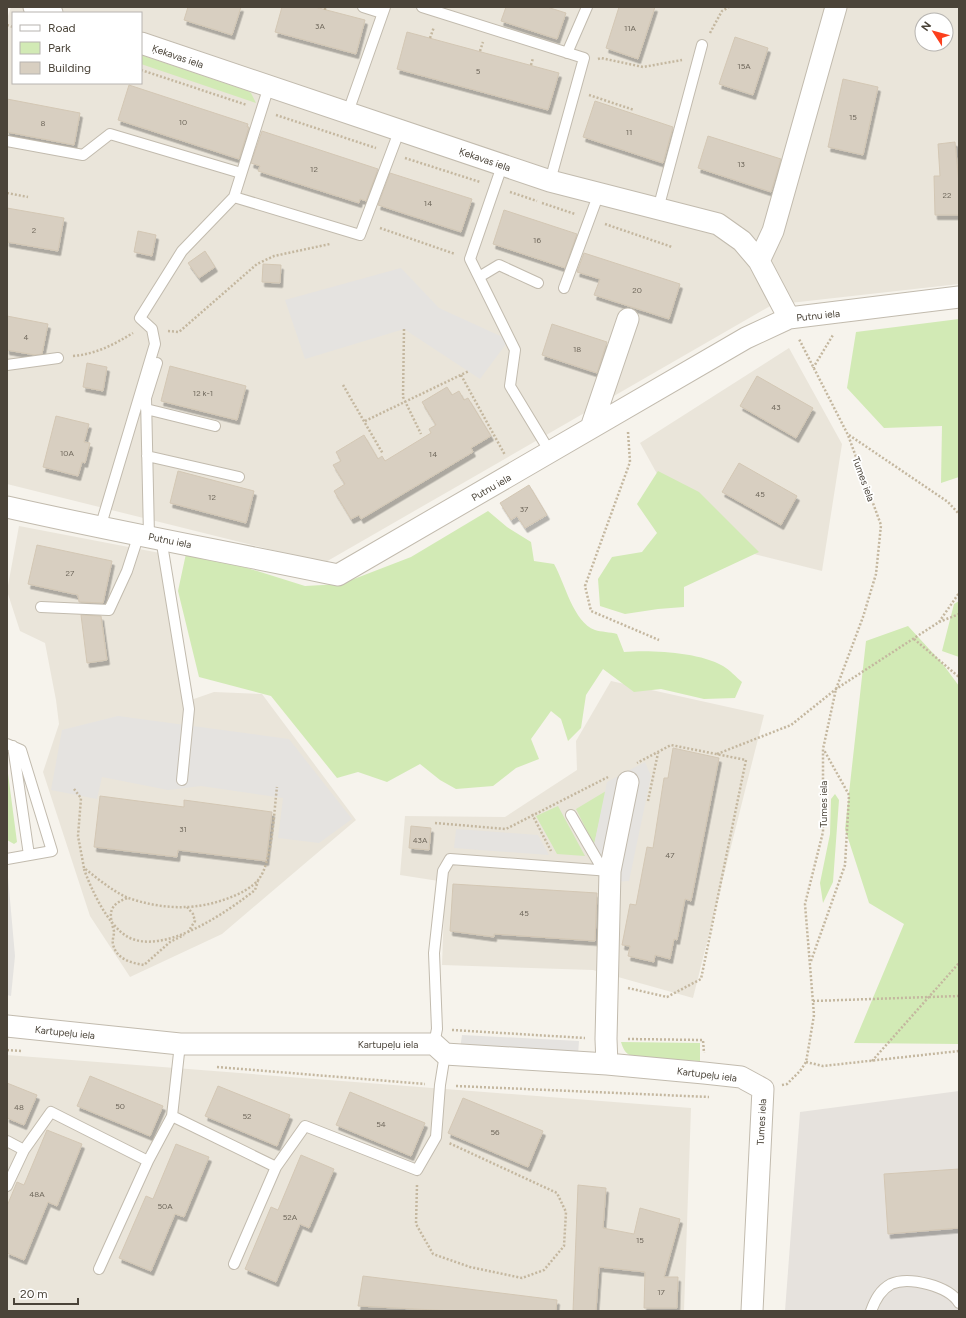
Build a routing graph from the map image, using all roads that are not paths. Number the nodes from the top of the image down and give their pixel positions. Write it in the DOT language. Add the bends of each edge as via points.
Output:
graph roads {
  1 [pos="34,7"];
  2 [pos="363,7"];
  3 [pos="422,7"];
  4 [pos="587,7"];
  5 [pos="836,7"];
  6 [pos="384,10"];
  7 [pos="49,12"];
  8 [pos="142,43"];
  9 [pos="702,45"];
  10 [pos="567,53"];
  11 [pos="269,86"];
  12 [pos="348,112"];
  13 [pos="400,129"];
  14 [pos="7,141"];
  15 [pos="502,166"];
  16 [pos="241,173"];
  17 [pos="550,181"];
  18 [pos="598,193"];
  19 [pos="234,197"];
  20 [pos="658,209"];
  21 [pos="759,261"];
  22 [pos="479,278"];
  23 [pos="538,283"];
  24 [pos="564,288"];
  25 [pos="959,297"];
  26 [pos="789,318"];
  27 [pos="628,319"];
  28 [pos="58,358"];
  29 [pos="157,363"];
  30 [pos="7,365"];
  31 [pos="146,409"];
  32 [pos="215,426"];
  33 [pos="591,428"];
  34 [pos="550,452"];
  35 [pos="147,456"];
  36 [pos="239,477"];
  37 [pos="7,507"];
  38 [pos="100,528"];
  39 [pos="150,536"];
  40 [pos="41,607"];
  41 [pos="10,745"];
  42 [pos="622,775"];
  43 [pos="182,780"];
  44 [pos="571,816"];
  45 [pos="29,855"];
  46 [pos="7,859"];
  47 [pos="606,871"];
  48 [pos="7,1026"];
  49 [pos="180,1044"];
  50 [pos="440,1049"];
  51 [pos="607,1064"];
  52 [pos="763,1089"];
  53 [pos="172,1116"];
  54 [pos="7,1141"];
  55 [pos="24,1150"];
  56 [pos="148,1161"];
  57 [pos="276,1167"];
  58 [pos="7,1186"];
  59 [pos="234,1264"];
  60 [pos="99,1269"];
  61 [pos="959,1303"];
  62 [pos="752,1311"];
  63 [pos="871,1311"];
  1 -- 7 [label="street"];
  2 -- 6 [label="lane"];
  3 -- 10 [label="lane"];
  4 -- 10 [label="lane"];
  5 -- 21 [label="street" via="773,231"];
  6 -- 12 [label="lane"];
  8 -- 11 [label="street, Ķekavas iela"];
  9 -- 20 [label="lane"];
  10 -- 17 [label="lane" via="584,58"];
  11 -- 12 [label="street, Ķekavas iela"];
  11 -- 16 [label="lane"];
  12 -- 13 [label="street, Ķekavas iela"];
  13 -- 15 [label="street, Ķekavas iela"];
  13 -- 19 [label="lane" via="360,235"];
  14 -- 16 [label="lane" via="83,155 110,134"];
  15 -- 17 [label="street, Ķekavas iela"];
  15 -- 22 [label="lane" via="470,259"];
  16 -- 19 [label="lane"];
  17 -- 18 [label="street, Ķekavas iela"];
  18 -- 20 [label="street, Ķekavas iela"];
  18 -- 24 [label="lane"];
  19 -- 38 [label="lane" via="182,251 140,318 152,329 155,344"];
  20 -- 21 [label="street, Ķekavas iela" via="718,224 742,241"];
  21 -- 26 [label="street, Ķekavas iela"];
  22 -- 23 [label="lane" via="499,265"];
  22 -- 34 [label="lane" via="515,350 510,386"];
  25 -- 26 [label="street, Putnu iela"];
  26 -- 33 [label="street, Putnu iela" via="746,338"];
  27 -- 33 [label="street"];
  28 -- 30 [label="lane"];
  29 -- 31 [label="lane" via="146,398"];
  31 -- 32 [label="lane"];
  31 -- 35 [label="lane"];
  33 -- 34 [label="street, Putnu iela"];
  34 -- 39 [label="street, Putnu iela" via="338,575"];
  35 -- 36 [label="lane"];
  35 -- 39 [label="lane"];
  37 -- 38 [label="street, Putnu iela"];
  38 -- 39 [label="street, Putnu iela"];
  39 -- 40 [label="lane" via="127,571 109,610"];
  39 -- 43 [label="lane" via="189,709"];
  41 -- 45 [label="lane"];
  41 -- 45 [label="lane" via="21,750 52,851"];
  42 -- 47 [label="street"];
  44 -- 47 [label="lane"];
  45 -- 46 [label="lane"];
  47 -- 50 [label="lane" via="450,859 443,871 434,952"];
  47 -- 51 [label="street"];
  48 -- 49 [label="street, Kartupeļu iela"];
  49 -- 50 [label="street, Kartupeļu iela"];
  49 -- 53 [label="lane"];
  50 -- 51 [label="street, Kartupeļu iela"];
  50 -- 57 [label="lane" via="436,1137 417,1170 305,1126"];
  51 -- 52 [label="street, Kartupeļu iela" via="741,1078"];
  52 -- 62 [label="street, Tumes iela"];
  53 -- 56 [label="lane"];
  53 -- 57 [label="lane"];
  54 -- 55 [label="lane"];
  55 -- 56 [label="lane" via="50,1112"];
  55 -- 58 [label="lane"];
  56 -- 60 [label="lane"];
  57 -- 59 [label="lane"];
  61 -- 63 [label="lane" via="956,1297 933,1286 908,1280 886,1288 877,1296"];
}
